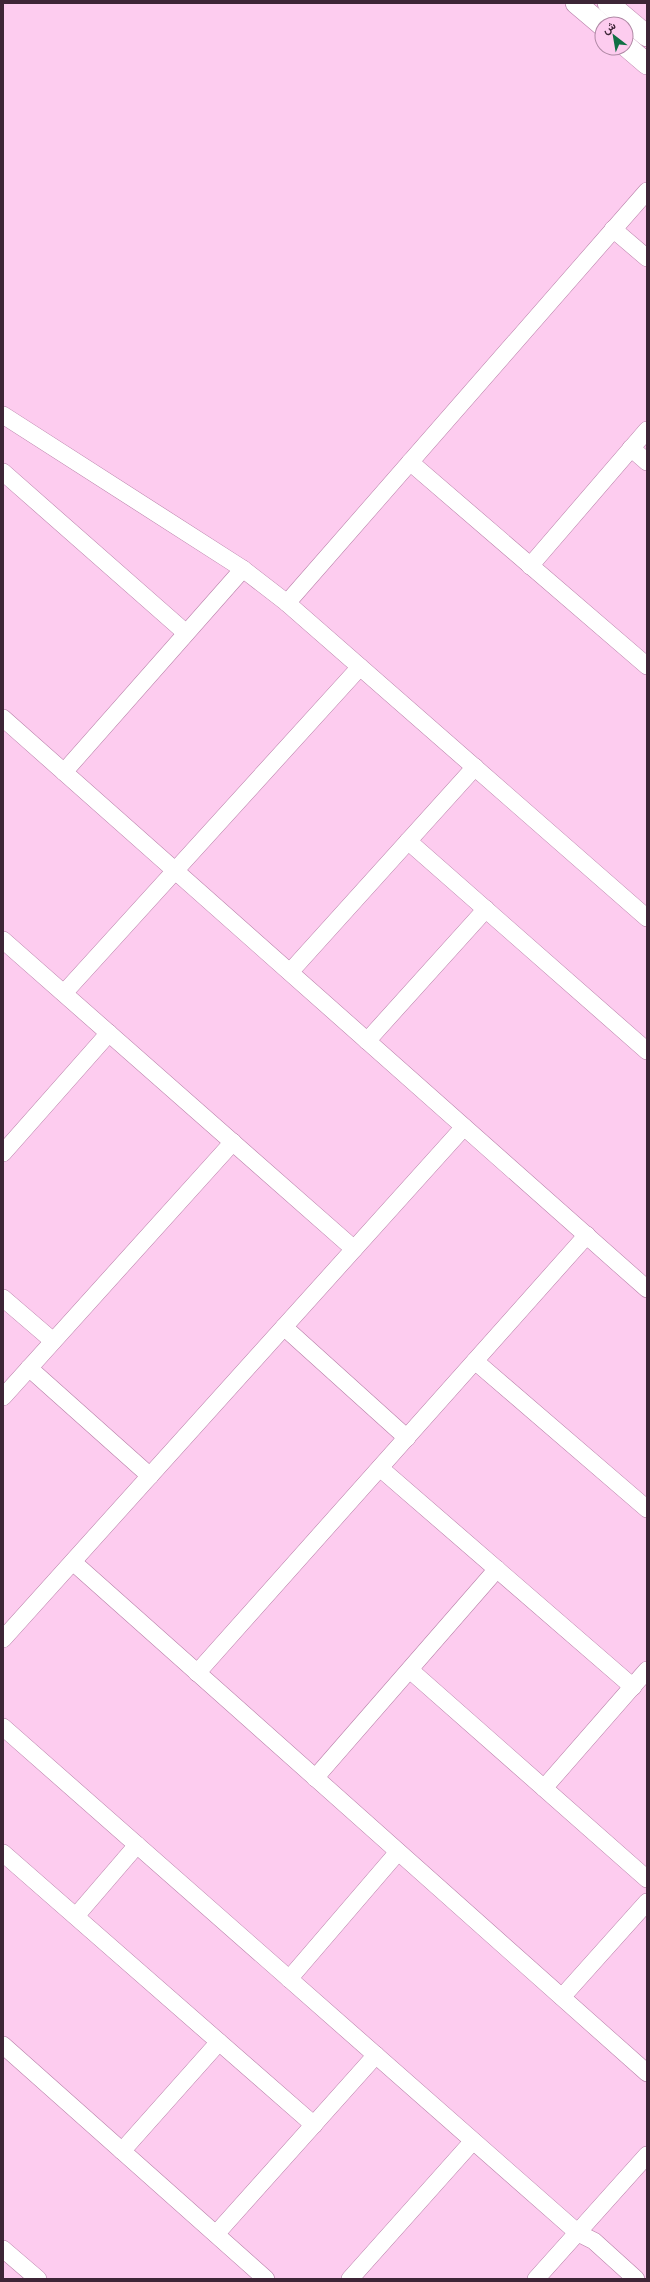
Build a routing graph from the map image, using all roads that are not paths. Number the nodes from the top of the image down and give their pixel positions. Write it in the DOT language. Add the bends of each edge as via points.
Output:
graph roads {
  1 [pos="576,3"];
  2 [pos="608,3"];
  3 [pos="594,18"];
  4 [pos="647,36"];
  5 [pos="634,53"];
  6 [pos="647,64"];
  7 [pos="647,191"];
  8 [pos="613,229"];
  9 [pos="647,258"];
  10 [pos="3,415"];
  11 [pos="647,430"];
  12 [pos="631,448"];
  13 [pos="410,462"];
  14 [pos="647,462"];
  15 [pos="3,472"];
  16 [pos="530,566"];
  17 [pos="243,569"];
  18 [pos="287,603"];
  19 [pos="186,633"];
  20 [pos="647,666"];
  21 [pos="360,667"];
  22 [pos="3,718"];
  23 [pos="474,767"];
  24 [pos="64,772"];
  25 [pos="408,841"];
  26 [pos="175,871"];
  27 [pos="486,909"];
  28 [pos="647,918"];
  29 [pos="3,940"];
  30 [pos="290,972"];
  31 [pos="64,993"];
  32 [pos="109,1033"];
  33 [pos="368,1041"];
  34 [pos="647,1051"];
  35 [pos="464,1127"];
  36 [pos="7,1142"];
  37 [pos="233,1142"];
  38 [pos="586,1235"];
  39 [pos="354,1249"];
  40 [pos="647,1289"];
  41 [pos="3,1298"];
  42 [pos="284,1327"];
  43 [pos="53,1341"];
  44 [pos="475,1361"];
  45 [pos="29,1368"];
  46 [pos="3,1397"];
  47 [pos="407,1438"];
  48 [pos="380,1468"];
  49 [pos="150,1476"];
  50 [pos="647,1509"];
  51 [pos="73,1562"];
  52 [pos="497,1569"];
  53 [pos="3,1639"];
  54 [pos="410,1670"];
  55 [pos="647,1670"];
  56 [pos="197,1673"];
  57 [pos="633,1687"];
  58 [pos="3,1727"];
  59 [pos="315,1778"];
  60 [pos="544,1788"];
  61 [pos="137,1845"];
  62 [pos="398,1852"];
  63 [pos="3,1853"];
  64 [pos="647,1879"];
  65 [pos="647,1902"];
  66 [pos="76,1916"];
  67 [pos="289,1979"];
  68 [pos="562,1997"];
  69 [pos="219,2042"];
  70 [pos="3,2045"];
  71 [pos="376,2055"];
  72 [pos="647,2073"];
  73 [pos="314,2124"];
  74 [pos="473,2141"];
  75 [pos="122,2151"];
  76 [pos="647,2155"];
  77 [pos="578,2233"];
  78 [pos="216,2234"];
  79 [pos="6,2257"];
  80 [pos="38,2279"];
  81 [pos="266,2279"];
  82 [pos="350,2279"];
  83 [pos="536,2279"];
  84 [pos="619,2279"];
  85 [pos="636,2279"];
  1 -- 3 [label="street"];
  2 -- 4 [label="street"];
  5 -- 6 [label="street"];
  7 -- 8 [label="street"];
  8 -- 9 [label="street"];
  8 -- 13 [label="street"];
  10 -- 17 [label="street"];
  11 -- 12 [label="street"];
  12 -- 14 [label="street"];
  12 -- 16 [label="street"];
  13 -- 16 [label="street"];
  13 -- 18 [label="street"];
  15 -- 19 [label="street"];
  16 -- 20 [label="street"];
  17 -- 18 [label="street"];
  17 -- 19 [label="street"];
  18 -- 21 [label="street"];
  19 -- 24 [label="street"];
  21 -- 23 [label="street"];
  21 -- 26 [label="street"];
  22 -- 24 [label="street"];
  23 -- 25 [label="street"];
  23 -- 28 [label="street"];
  24 -- 26 [label="street"];
  25 -- 27 [label="street"];
  25 -- 30 [label="street"];
  26 -- 30 [label="street"];
  26 -- 31 [label="street"];
  27 -- 33 [label="street"];
  27 -- 34 [label="street"];
  29 -- 31 [label="street"];
  30 -- 33 [label="street"];
  31 -- 32 [label="street"];
  32 -- 36 [label="street"];
  32 -- 37 [label="street"];
  33 -- 35 [label="street"];
  35 -- 38 [label="street"];
  35 -- 39 [label="street"];
  37 -- 39 [label="street"];
  37 -- 43 [label="street"];
  38 -- 40 [label="street"];
  38 -- 44 [label="street"];
  39 -- 42 [label="street"];
  41 -- 43 [label="street"];
  42 -- 47 [label="street"];
  42 -- 49 [label="street"];
  43 -- 45 [label="street"];
  44 -- 47 [label="street"];
  44 -- 50 [label="street"];
  45 -- 46 [label="street"];
  45 -- 49 [label="street"];
  47 -- 48 [label="street"];
  48 -- 52 [label="street"];
  48 -- 56 [label="street"];
  49 -- 51 [label="street"];
  51 -- 53 [label="street"];
  51 -- 56 [label="street"];
  52 -- 54 [label="street"];
  52 -- 57 [label="street"];
  54 -- 59 [label="street"];
  54 -- 60 [label="street"];
  55 -- 57 [label="street"];
  56 -- 59 [label="street"];
  57 -- 60 [label="street"];
  58 -- 61 [label="street"];
  59 -- 62 [label="street"];
  60 -- 64 [label="street"];
  61 -- 66 [label="street"];
  61 -- 67 [label="street"];
  62 -- 67 [label="street"];
  62 -- 68 [label="street"];
  63 -- 66 [label="street"];
  65 -- 68 [label="street"];
  66 -- 69 [label="street"];
  67 -- 71 [label="street"];
  68 -- 72 [label="street"];
  69 -- 73 [label="street"];
  69 -- 75 [label="street"];
  70 -- 75 [label="street"];
  71 -- 73 [label="street"];
  71 -- 74 [label="street"];
  73 -- 78 [label="street"];
  74 -- 77 [label="street"];
  74 -- 82 [label="street"];
  75 -- 78 [label="street"];
  76 -- 77 [label="street"];
  77 -- 83 [label="street"];
  77 -- 84 [label="street" via="587,2249"];
  77 -- 85 [label="street" via="594,2241"];
  78 -- 81 [label="street"];
  79 -- 80 [label="street"];
}
